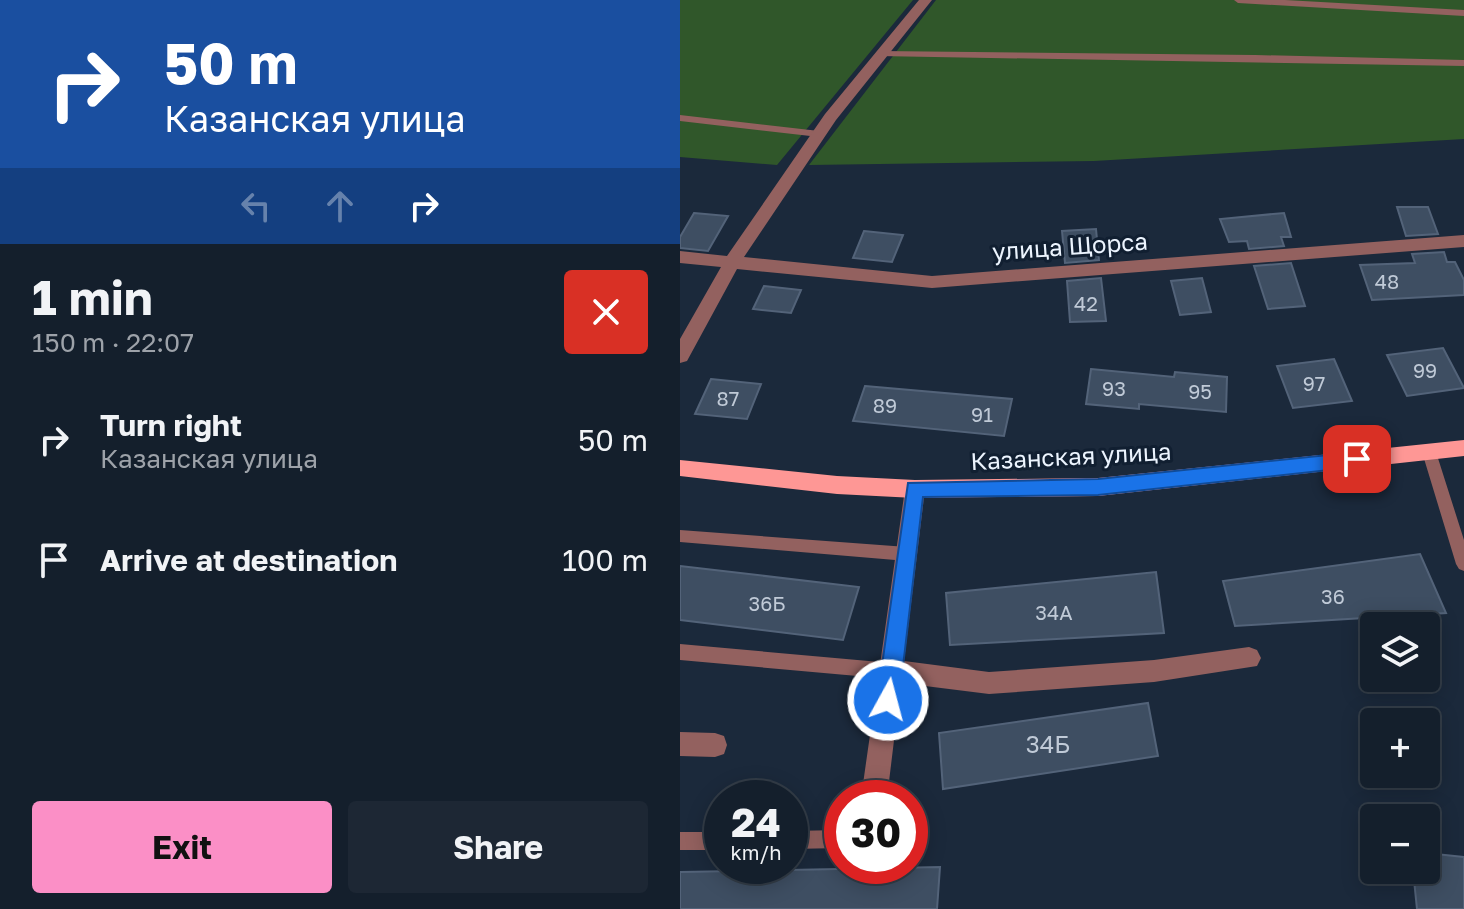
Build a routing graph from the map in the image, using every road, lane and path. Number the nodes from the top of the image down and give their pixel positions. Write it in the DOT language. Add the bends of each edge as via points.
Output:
graph roads {
  1 [pos="926,0"];
  2 [pos="1238,0"];
  3 [pos="1464,13"];
  4 [pos="881,54"];
  5 [pos="1464,63"];
  6 [pos="680,118"];
  7 [pos="819,134"];
  8 [pos="1464,241"];
  9 [pos="680,257"];
  10 [pos="732,262"];
  11 [pos="680,356"];
  12 [pos="1464,448"];
  13 [pos="1429,452"];
  14 [pos="680,468"];
  15 [pos="915,489"];
  16 [pos="680,536"];
  17 [pos="907,554"];
  18 [pos="1464,564"];
  19 [pos="680,652"];
  20 [pos="1249,658"];
  21 [pos="891,671"];
  22 [pos="680,744"];
  23 [pos="715,745"];
  24 [pos="876,780"];
  25 [pos="680,841"];
  26 [pos="704,841"];
  1 -- 4 [label="street"];
  2 -- 3 [label="lane"];
  4 -- 5 [label="lane"];
  4 -- 7 [label="street"];
  6 -- 7 [label="lane"];
  7 -- 10 [label="street"];
  8 -- 10 [label="street, улица Щорса" via="932,282"];
  9 -- 10 [label="street, улица Щорса"];
  10 -- 11 [label="street"];
  12 -- 13 [label="main road, Казанская улица"];
  13 -- 15 [label="main road, Казанская улица" via="1098,487"];
  13 -- 18 [label="lane"];
  14 -- 15 [label="main road, Казанская улица"];
  15 -- 17 [label="street"];
  16 -- 17 [label="lane"];
  17 -- 21 [label="street"];
  19 -- 21 [label="lane"];
  20 -- 21 [label="street" via="989,683"];
  21 -- 24 [label="street"];
  22 -- 23 [label="street"];
  25 -- 26 [label="lane"];
}
